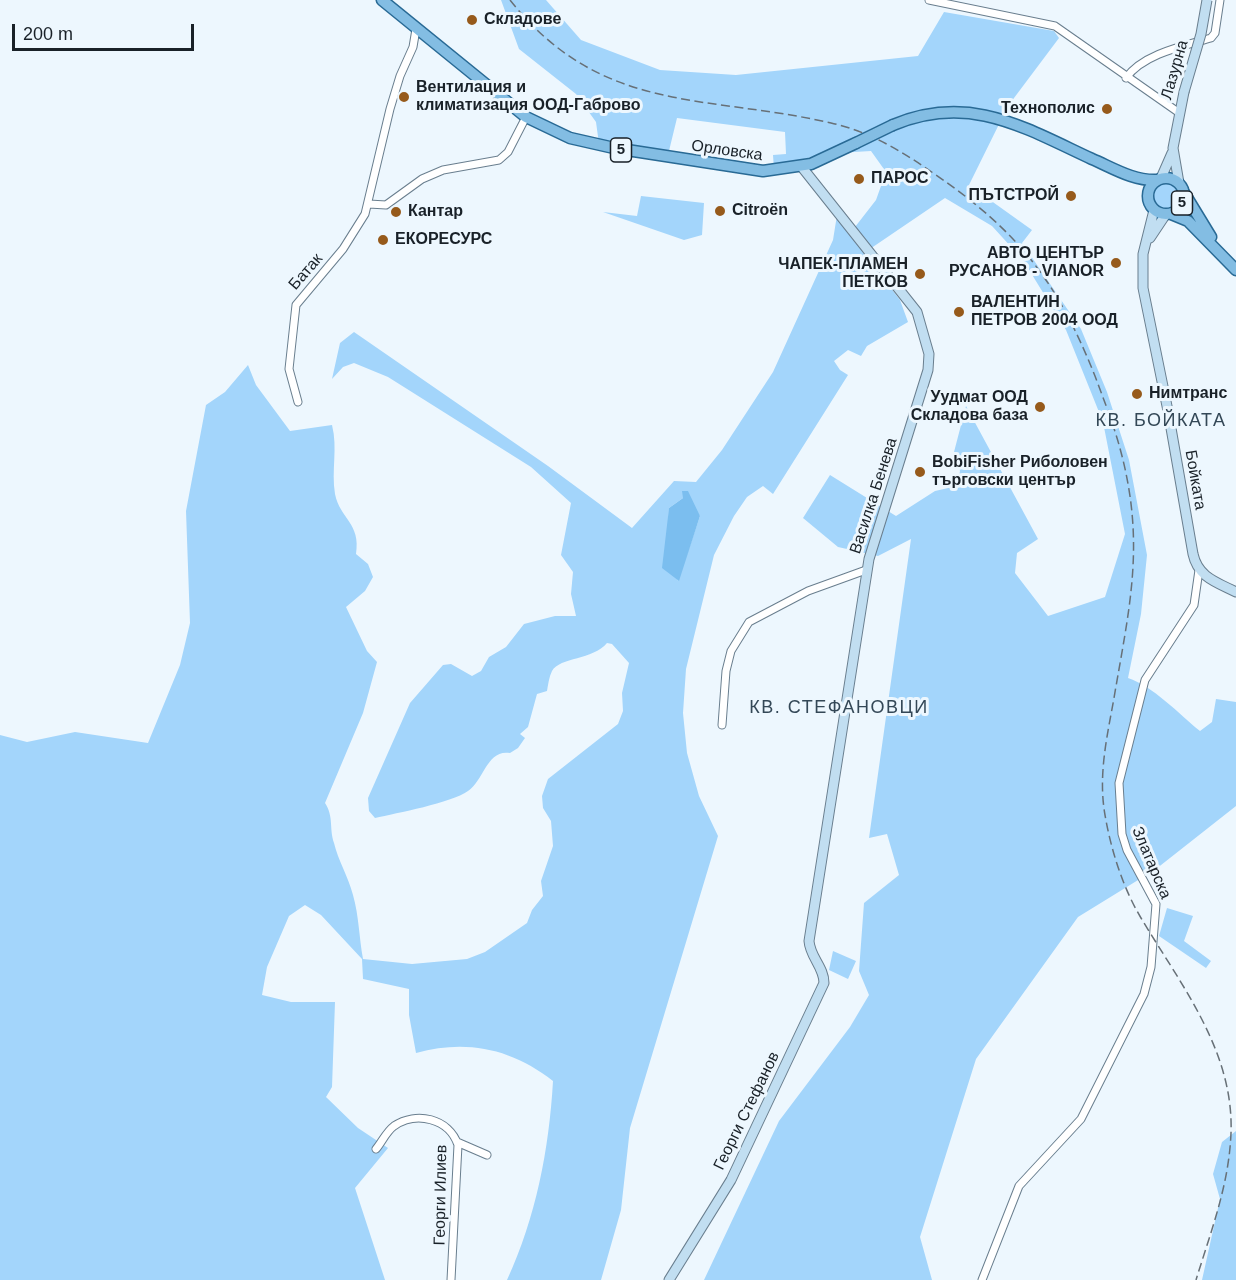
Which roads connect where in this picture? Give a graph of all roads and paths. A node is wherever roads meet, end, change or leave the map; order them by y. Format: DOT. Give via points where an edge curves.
graph roads {
  1 [pos="382,0"];
  2 [pos="929,0"];
  3 [pos="1207,0"];
  4 [pos="1220,0"];
  5 [pos="416,29"];
  6 [pos="1126,78"];
  7 [pos="1178,112"];
  8 [pos="526,117"];
  9 [pos="1173,148"];
  10 [pos="801,166"];
  11 [pos="1129,176"];
  12 [pos="1159,179"];
  13 [pos="1181,187"];
  14 [pos="369,204"];
  15 [pos="1152,207"];
  16 [pos="1168,214"];
  17 [pos="1145,245"];
  18 [pos="1222,255"];
  19 [pos="1236,270"];
  20 [pos="298,402"];
  21 [pos="866,570"];
  22 [pos="1199,570"];
  23 [pos="1236,592"];
  24 [pos="722,725"];
  25 [pos="810,948"];
  26 [pos="457,1142"];
  27 [pos="376,1149"];
  28 [pos="487,1155"];
  29 [pos="451,1280"];
  30 [pos="669,1280"];
  31 [pos="982,1280"];
  1 -- 5 [label="main road, Орловска / 5"];
  2 -- 6 [label="street" via="1055,26"];
  3 -- 7 [label="street, Лазурна, bridge"];
  4 -- 6 [label="street" via="1215,33 1210,38 1172,49 1132,69"];
  5 -- 8 [label="main road, Орловска / 5"];
  5 -- 14 [label="street, Батак" via="390,109"];
  6 -- 7 [label="street"];
  7 -- 9 [label="street, Лазурна"];
  8 -- 10 [label="main road, Орловска / 5" via="570,138 614,148 746,170"];
  8 -- 14 [label="street" via="508,152 499,160 443,170 422,179 386,205"];
  9 -- 12 [label="street, Лазурна"];
  9 -- 13 [label="street, Лазурна"];
  10 -- 11 [label="main road, Орловска / 5, bridge" via="893,126 935,112 958,111 985,115"];
  10 -- 21 [label="street, Василка Бенева" via="917,312 929,354 926,381"];
  11 -- 12 [label="main road, Орловска / 5"];
  11 -- 15 [label="main road, Орловска / 5"];
  12 -- 13 [label="main road, 5" via="1170,178"];
  12 -- 15 [label="main road, 5" via="1149,189"];
  13 -- 16 [label="main road, 5" via="1183,202"];
  13 -- 18 [label="main road, 5"];
  14 -- 20 [label="street, Батак" via="358,229 296,305 289,369"];
  15 -- 16 [label="main road, 5"];
  15 -- 17 [label="street, Бойката"];
  16 -- 17 [label="street, Бойката"];
  16 -- 18 [label="main road, 5" via="1188,221"];
  17 -- 22 [label="street, Бойката" via="1145,304 1192,554"];
  18 -- 19 [label="main road, 5"];
  21 -- 24 [label="street" via="759,615 745,627 731,651 726,671"];
  21 -- 25 [label="street, Василка Бенева"];
  22 -- 23 [label="street"];
  22 -- 31 [label="street, Златарска" via="1194,605 1145,680 1119,783 1122,834 1156,904 1151,967 1144,994 1081,1119 1019,1186"];
  25 -- 30 [label="street, Георги Стефанов" via="824,975 821,994 727,1187"];
  26 -- 27 [label="street, Георги Илиев" via="442,1125 417,1118 393,1127"];
  26 -- 28 [label="street"];
  26 -- 29 [label="street, Георги Илиев"];
}
